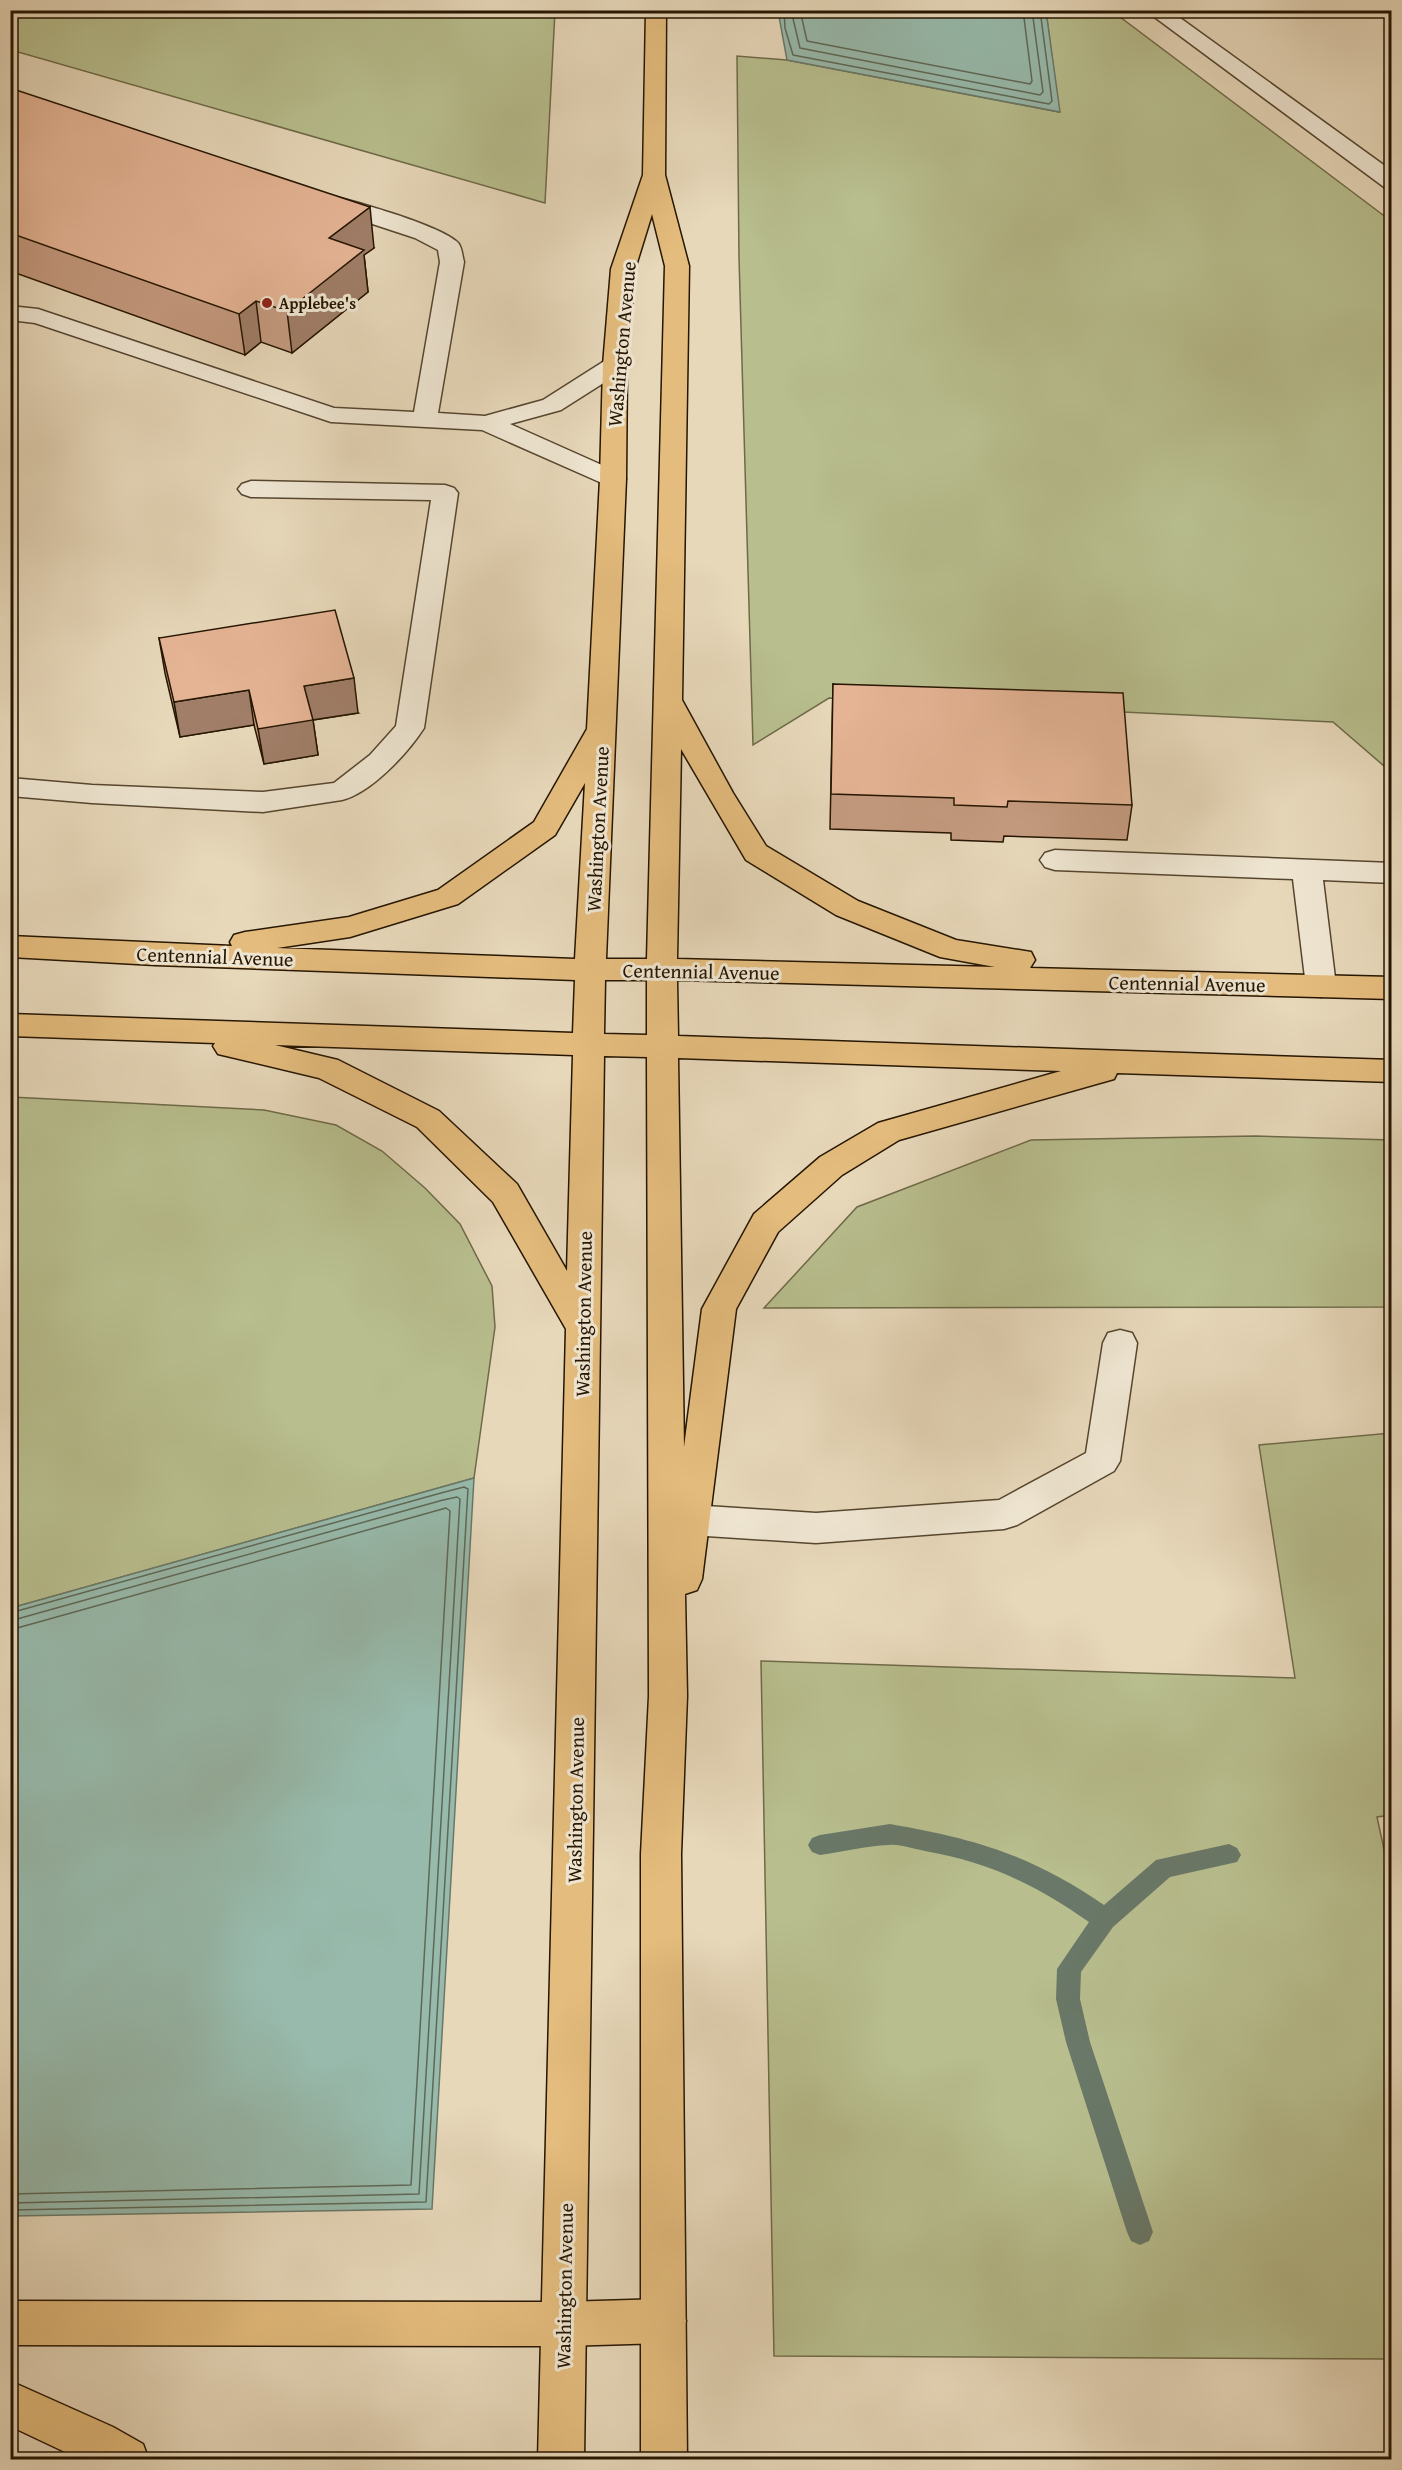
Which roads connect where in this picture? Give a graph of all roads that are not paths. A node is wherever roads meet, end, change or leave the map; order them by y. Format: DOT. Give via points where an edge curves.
graph roads {
  1 [pos="656,10"];
  2 [pos="1155,10"];
  3 [pos="654,175"];
  4 [pos="1392,182"];
  5 [pos="311,196"];
  6 [pos="10,313"];
  7 [pos="615,365"];
  8 [pos="425,419"];
  9 [pos="486,423"];
  10 [pos="613,479"];
  11 [pos="251,489"];
  12 [pos="668,700"];
  13 [pos="601,728"];
  14 [pos="10,787"];
  15 [pos="1055,860"];
  16 [pos="1307,870"];
  17 [pos="1392,873"];
  18 [pos="10,946"];
  19 [pos="155,954"];
  20 [pos="662,969"];
  21 [pos="590,970"];
  22 [pos="1200,983"];
  23 [pos="1321,986"];
  24 [pos="1392,988"];
  25 [pos="10,1024"];
  26 [pos="151,1029"];
  27 [pos="587,1044"];
  28 [pos="662,1046"];
  29 [pos="1134,1062"];
  30 [pos="1392,1071"];
  31 [pos="583,1329"];
  32 [pos="1120,1342"];
  33 [pos="691,1520"];
  34 [pos="668,1696"];
  35 [pos="664,2321"];
  36 [pos="10,2324"];
  37 [pos="563,2324"];
  38 [pos="10,2403"];
  39 [pos="126,2460"];
  40 [pos="561,2460"];
  41 [pos="664,2460"];
  1 -- 3 [label="main road, Washington Avenue"];
  2 -- 4 [label="lane"];
  3 -- 7 [label="main road, Washington Avenue" via="623,269"];
  3 -- 12 [label="main road, Washington Avenue" via="677,266"];
  5 -- 8 [label="lane" via="423,233 449,246 452,262"];
  6 -- 8 [label="lane" via="38,316 331,415"];
  7 -- 9 [label="lane" via="552,405"];
  7 -- 10 [label="main road, Washington Avenue"];
  8 -- 9 [label="lane"];
  9 -- 10 [label="lane"];
  10 -- 13 [label="main road, Washington Avenue"];
  11 -- 14 [label="lane" via="445,493 410,728 380,762 342,791 263,802"];
  12 -- 20 [label="main road, Washington Avenue"];
  12 -- 22 [label="main road" via="756,853 847,908 951,950"];
  13 -- 19 [label="main road" via="545,828 448,897 350,927"];
  13 -- 21 [label="main road, Washington Avenue"];
  15 -- 16 [label="lane"];
  16 -- 17 [label="lane"];
  16 -- 23 [label="lane"];
  18 -- 19 [label="main road, Centennial Avenue"];
  19 -- 21 [label="main road, Centennial Avenue"];
  20 -- 21 [label="main road, Centennial Avenue"];
  20 -- 22 [label="main road, Centennial Avenue"];
  20 -- 28 [label="main road, Washington Avenue"];
  21 -- 27 [label="main road, Washington Avenue"];
  22 -- 23 [label="main road, Centennial Avenue"];
  23 -- 24 [label="main road, Centennial Avenue"];
  25 -- 26 [label="main road"];
  26 -- 27 [label="main road"];
  26 -- 31 [label="main road" via="327,1068 428,1119 505,1192"];
  27 -- 28 [label="main road"];
  27 -- 31 [label="main road, Washington Avenue"];
  28 -- 29 [label="main road"];
  28 -- 34 [label="main road, Washington Avenue"];
  29 -- 30 [label="main road"];
  29 -- 33 [label="main road" via="889,1131 831,1166 766,1223 719,1309"];
  31 -- 37 [label="main road, Washington Avenue"];
  32 -- 33 [label="lane" via="1102,1461 1004,1515 816,1528"];
  33 -- 34 [label="main road"];
  34 -- 35 [label="main road, Washington Avenue" via="661,1854"];
  35 -- 37 [label="main road"];
  35 -- 41 [label="main road, Washington Avenue"];
  36 -- 37 [label="main road"];
  37 -- 40 [label="main road, Washington Avenue"];
  38 -- 39 [label="main road"];
}
